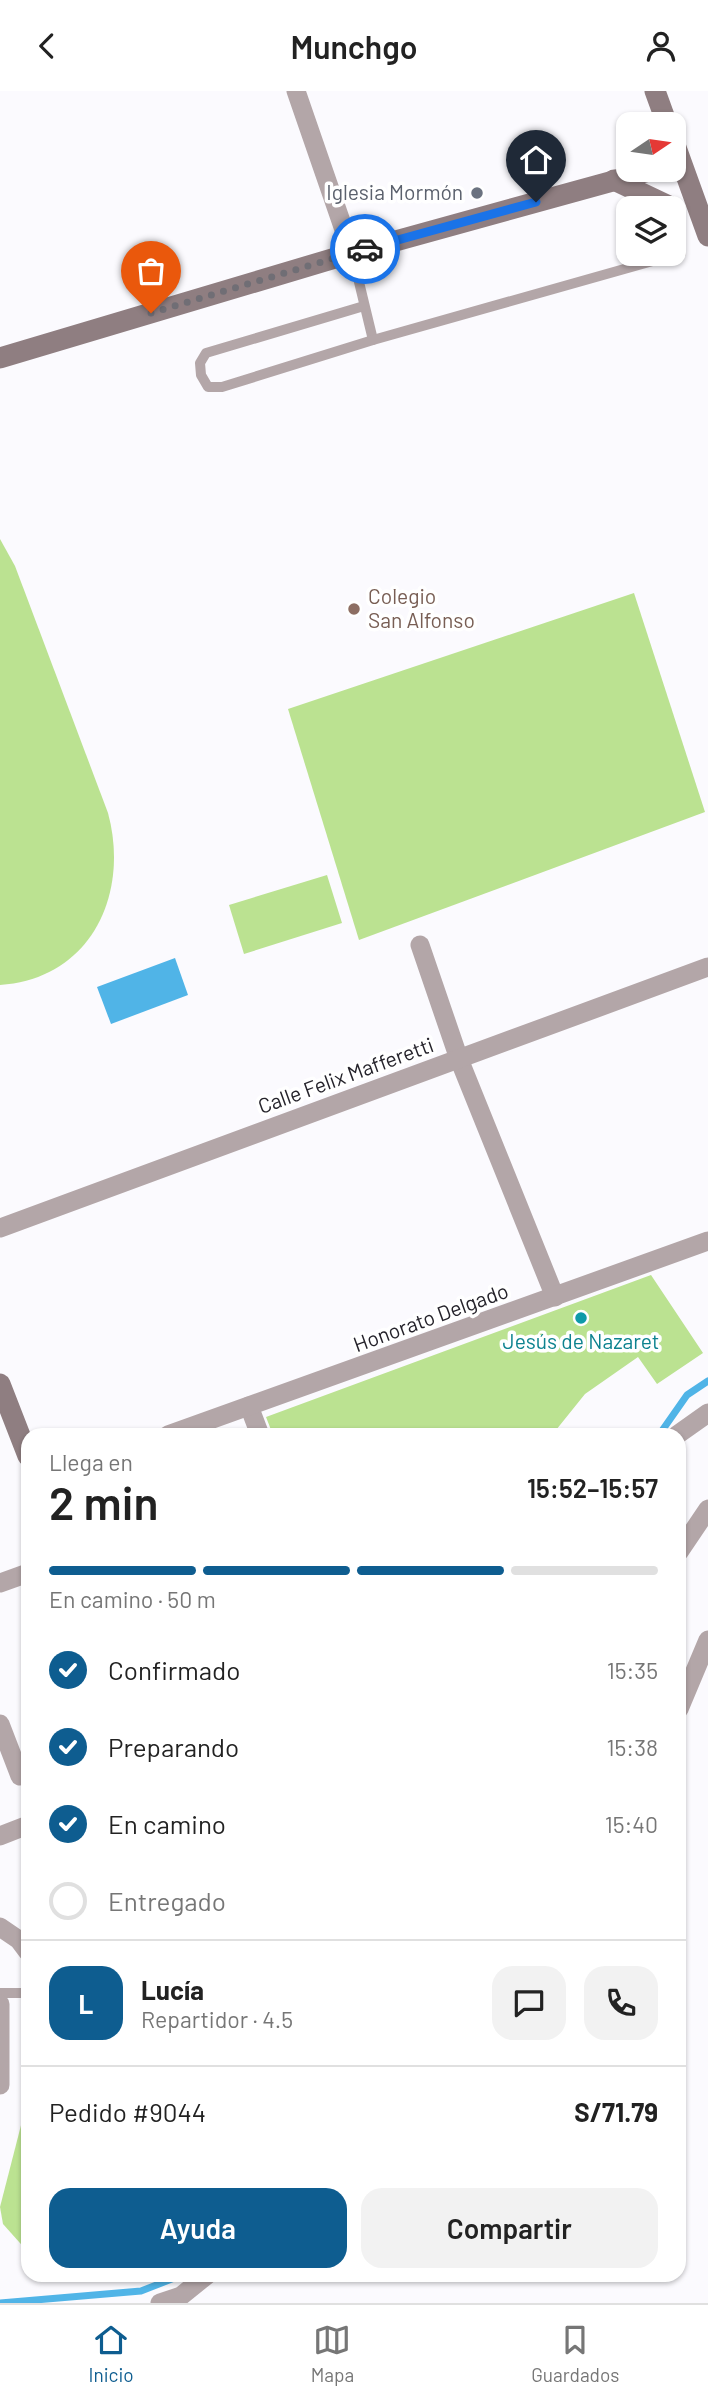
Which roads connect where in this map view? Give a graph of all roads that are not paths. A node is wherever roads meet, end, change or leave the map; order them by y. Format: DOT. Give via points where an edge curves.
graph roads {
  1 [pos="296,91"];
  2 [pos="655,91"];
  3 [pos="663,112"];
  4 [pos="614,180"];
  5 [pos="685,182"];
  6 [pos="648,196"];
  7 [pos="686,216"];
  8 [pos="707,229"];
  9 [pos="352,253"];
  10 [pos="634,266"];
  11 [pos="364,306"];
  12 [pos="373,339"];
  13 [pos="0,358"];
  14 [pos="420,945"];
  15 [pos="708,967"];
  16 [pos="459,1059"];
  17 [pos="0,1228"];
  18 [pos="708,1241"];
  19 [pos="555,1297"];
  20 [pos="0,1384"];
  21 [pos="249,1406"];
  22 [pos="708,1413"];
  23 [pos="188,1428"];
  24 [pos="257,1428"];
  25 [pos="686,1429"];
  26 [pos="21,1438"];
  27 [pos="708,1509"];
  28 [pos="686,1542"];
  29 [pos="21,1576"];
  30 [pos="0,1583"];
  31 [pos="708,1640"];
  32 [pos="686,1692"];
  33 [pos="0,1724"];
  34 [pos="20,1776"];
  35 [pos="21,1828"];
  36 [pos="0,1836"];
  37 [pos="0,1927"];
  38 [pos="21,1943"];
  39 [pos="0,1993"];
  40 [pos="21,1993"];
  41 [pos="0,2004"];
  42 [pos="0,2085"];
  43 [pos="198,2282"];
  44 [pos="160,2303"];
  1 -- 9 [label="street"];
  2 -- 3 [label="street"];
  4 -- 6 [label="street"];
  4 -- 9 [label="street"];
  5 -- 8 [label="street"];
  7 -- 8 [label="street"];
  9 -- 11 [label="lane"];
  9 -- 13 [label="street"];
  10 -- 12 [label="lane"];
  11 -- 12 [label="lane"];
  11 -- 12 [label="lane" via="218,348 202,358 201,375 208,387 222,387"];
  14 -- 16 [label="street"];
  15 -- 16 [label="street, Calle Felix Mafferetti"];
  16 -- 17 [label="street, Calle Felix Mafferetti"];
  16 -- 19 [label="street"];
  18 -- 19 [label="street, Honorato Delgado"];
  19 -- 21 [label="street, Honorato Delgado"];
  20 -- 26 [label="street"];
  21 -- 23 [label="street, Honorato Delgado"];
  21 -- 24 [label="street"];
  22 -- 25 [label="street"];
  27 -- 28 [label="street"];
  29 -- 30 [label="street"];
  31 -- 32 [label="street"];
  33 -- 34 [label="street"];
  35 -- 36 [label="street"];
  37 -- 38 [label="street"];
  39 -- 40 [label="lane"];
  41 -- 42 [label="street"];
  43 -- 44 [label="street" via="181,2296"];
}
